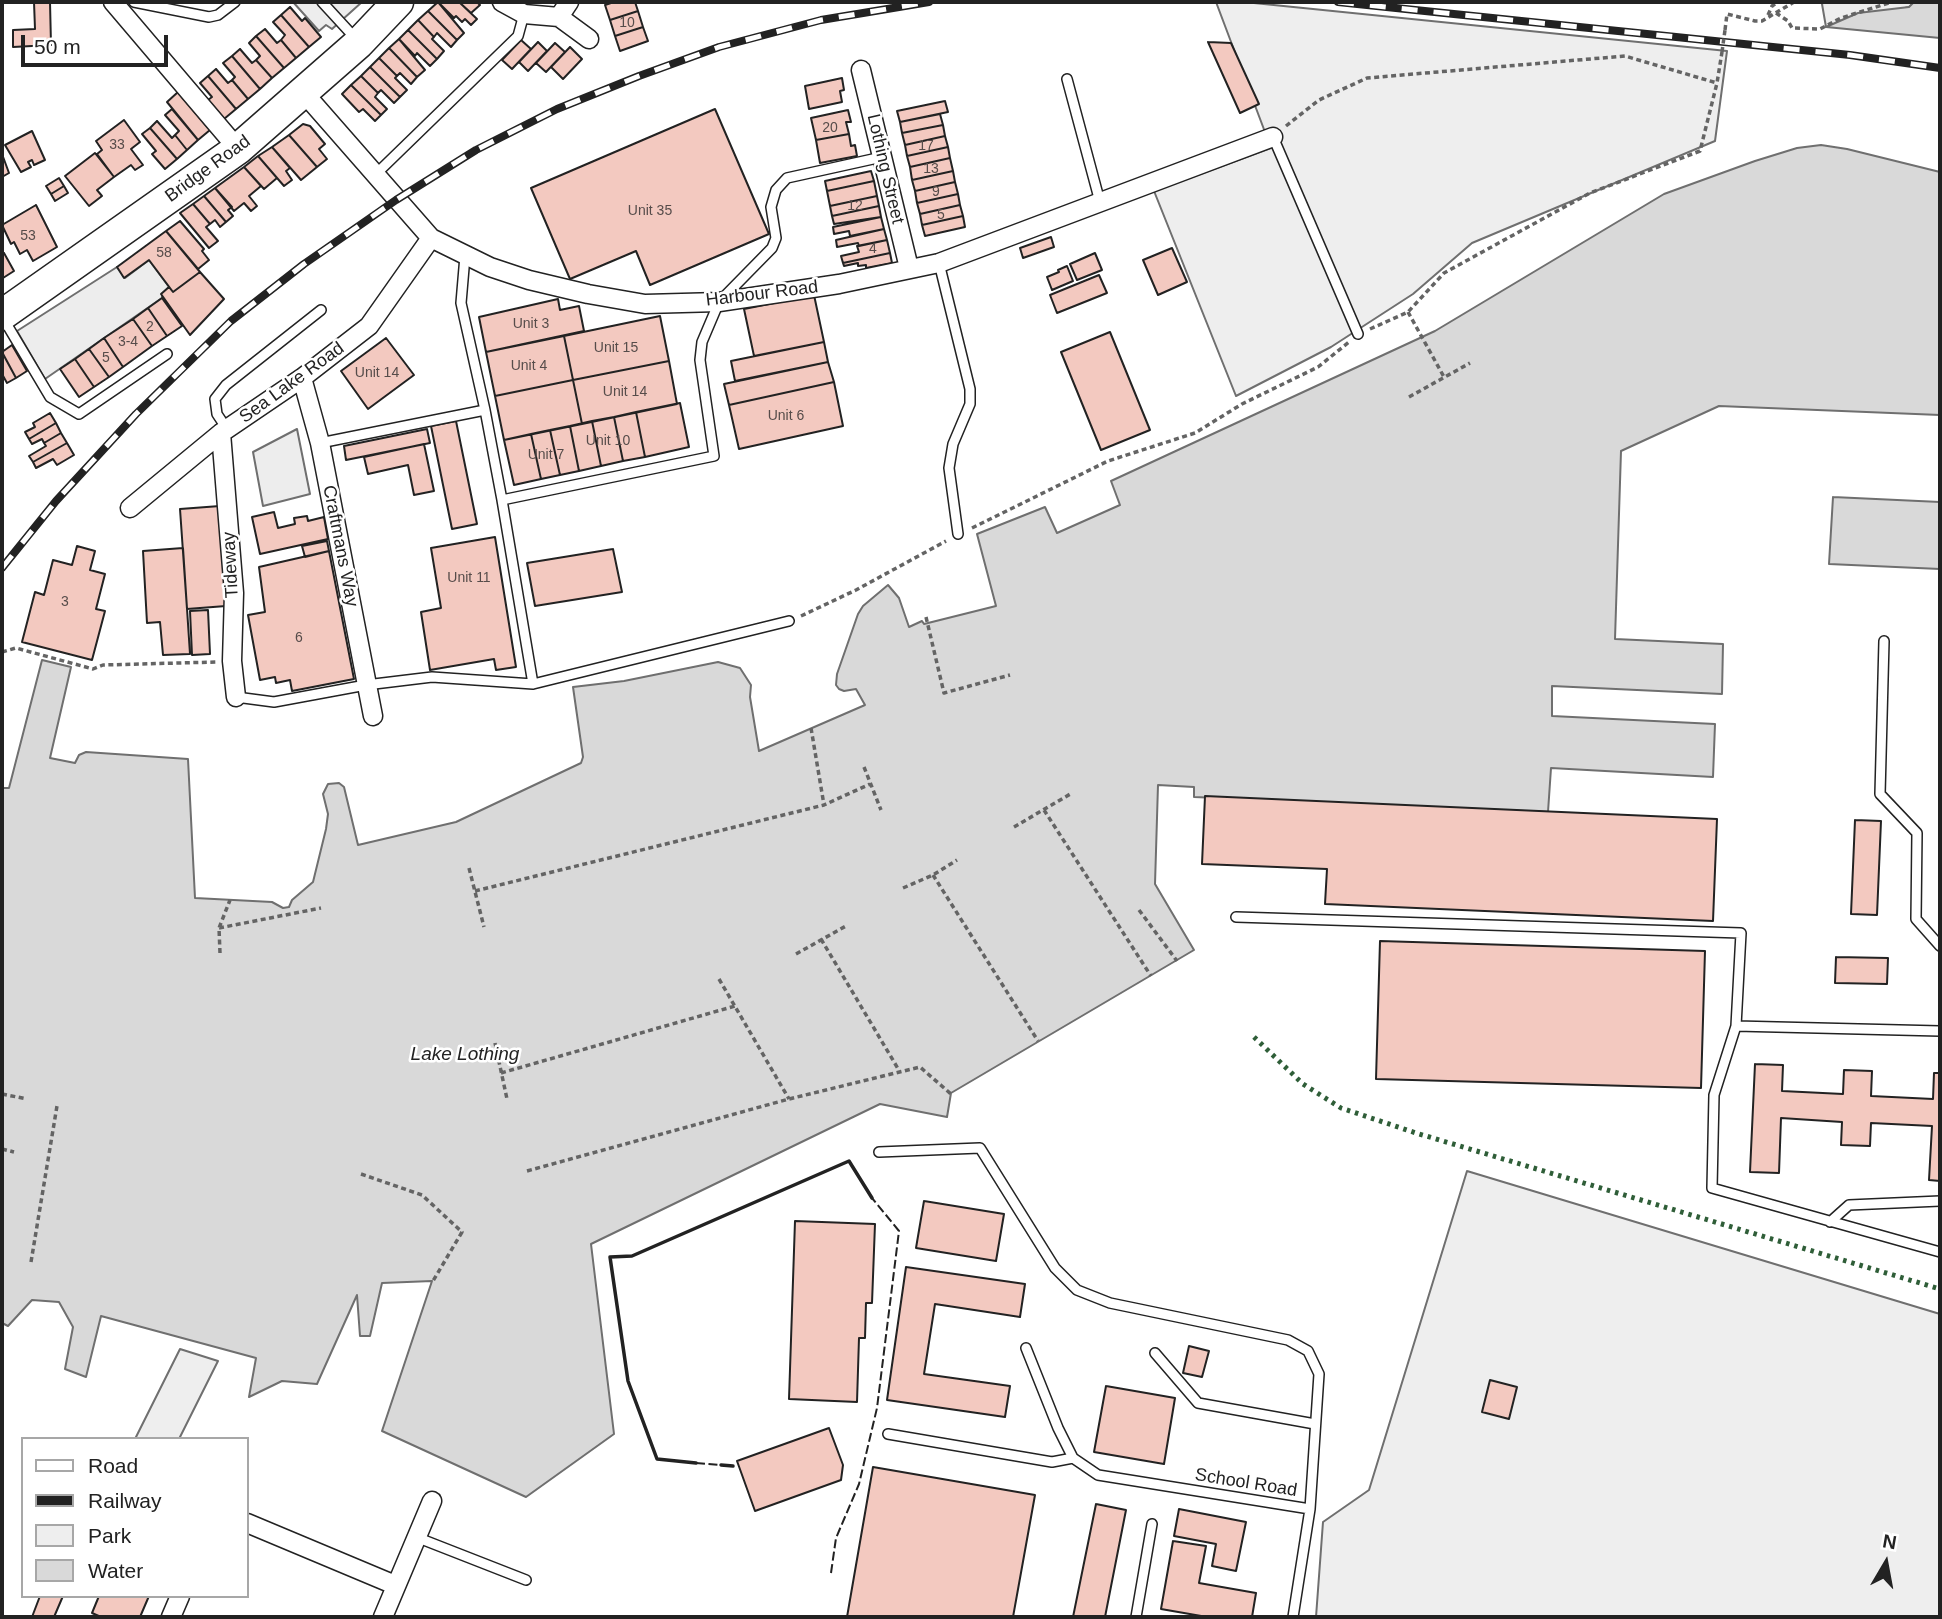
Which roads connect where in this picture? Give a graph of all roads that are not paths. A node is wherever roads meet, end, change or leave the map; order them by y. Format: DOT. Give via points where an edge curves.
graph roads {
  1 [pos="113,2"];
  2 [pos="134,2"];
  3 [pos="234,2"];
  4 [pos="321,2"];
  5 [pos="398,2"];
  6 [pos="502,2"];
  7 [pos="569,2"];
  8 [pos="524,15"];
  9 [pos="559,17"];
  10 [pos="589,39"];
  11 [pos="359,43"];
  12 [pos="861,70"];
  13 [pos="1067,79"];
  14 [pos="304,93"];
  15 [pos="1273,136"];
  16 [pos="238,149"];
  17 [pos="882,157"];
  18 [pos="375,175"];
  19 [pos="1100,202"];
  20 [pos="431,238"];
  21 [pos="465,257"];
  22 [pos="939,263"];
  23 [pos="909,268"];
  24 [pos="719,302"];
  25 [pos="321,310"];
  26 [pos="2,316"];
  27 [pos="1358,334"];
  28 [pos="167,354"];
  29 [pos="302,378"];
  30 [pos="485,410"];
  31 [pos="224,431"];
  32 [pos="320,443"];
  33 [pos="502,500"];
  34 [pos="131,508"];
  35 [pos="958,534"];
  36 [pos="789,621"];
  37 [pos="1884,641"];
  38 [pos="533,684"];
  39 [pos="366,685"];
  40 [pos="236,697"];
  41 [pos="373,716"];
  42 [pos="1236,917"];
  43 [pos="1940,946"];
  44 [pos="1736,1026"];
  45 [pos="1940,1031"];
  46 [pos="879,1152"];
  47 [pos="1940,1201"];
  48 [pos="1830,1222"];
  49 [pos="1940,1252"];
  50 [pos="1026,1348"];
  51 [pos="1155,1353"];
  52 [pos="1315,1424"];
  53 [pos="888,1434"];
  54 [pos="1073,1458"];
  55 [pos="432,1501"];
  56 [pos="1310,1509"];
  57 [pos="248,1523"];
  58 [pos="1152,1524"];
  59 [pos="416,1537"];
  60 [pos="526,1580"];
  61 [pos="395,1585"];
  62 [pos="179,1598"];
  63 [pos="171,1617"];
  64 [pos="383,1617"];
  65 [pos="1136,1617"];
  66 [pos="1293,1617"];
  1 -- 16 [label="street"];
  2 -- 3 [label="lane" via="209,17"];
  4 -- 11 [label="lane"];
  5 -- 11 [label="highway, Bridge Road"];
  6 -- 8 [label="street"];
  7 -- 9 [label="street"];
  8 -- 9 [label="street"];
  8 -- 18 [label="lane" via="518,36"];
  9 -- 10 [label="street"];
  11 -- 14 [label="highway, Bridge Road"];
  12 -- 17 [label="street, Lothing Street"];
  13 -- 19 [label="lane"];
  14 -- 16 [label="highway, Bridge Road"];
  14 -- 18 [label="street, Harbour Road"];
  15 -- 19 [label="street, Harbour Road"];
  15 -- 27 [label="lane"];
  16 -- 26 [label="highway, Bridge Road"];
  17 -- 23 [label="street, Lothing Street"];
  17 -- 24 [label="lane" via="787,177 780,183 772,197 776,238 772,248"];
  18 -- 20 [label="street, Harbour Road"];
  19 -- 22 [label="street, Harbour Road"];
  20 -- 21 [label="street, Harbour Road"];
  20 -- 29 [label="street, Sea Lake Road" via="369,326"];
  21 -- 24 [label="street, Harbour Road" via="528,280 588,294 645,304"];
  21 -- 30 [label="lane" via="461,303"];
  22 -- 23 [label="street, Harbour Road"];
  22 -- 35 [label="lane" via="970,388 970,404 953,444 949,468"];
  23 -- 24 [label="street, Harbour Road"];
  24 -- 33 [label="lane" via="702,342 700,360 715,456"];
  25 -- 31 [label="lane" via="226,385 215,399"];
  26 -- 28 [label="lane" via="50,397 79,414"];
  29 -- 31 [label="street, Sea Lake Road"];
  29 -- 32 [label="street, Craftmans Way"];
  30 -- 32 [label="lane"];
  30 -- 33 [label="lane"];
  31 -- 34 [label="street, Sea Lake Road"];
  31 -- 40 [label="street, Tideway"];
  32 -- 39 [label="street, Craftmans Way"];
  33 -- 38 [label="lane"];
  36 -- 38 [label="lane"];
  37 -- 43 [label="lane" via="1880,794 1917,833 1916,919"];
  38 -- 39 [label="lane" via="432,677"];
  39 -- 40 [label="lane" via="274,702"];
  39 -- 41 [label="street, Craftmans Way"];
  42 -- 44 [label="lane" via="1741,933"];
  44 -- 45 [label="lane"];
  44 -- 48 [label="lane" via="1714,1095 1712,1188"];
  46 -- 52 [label="lane" via="980,1148 1055,1268 1077,1290 1110,1303 1287,1340 1308,1351 1319,1374"];
  47 -- 48 [label="lane" via="1849,1205"];
  48 -- 49 [label="lane"];
  50 -- 54 [label="lane"];
  51 -- 52 [label="lane" via="1198,1403"];
  52 -- 56 [label="lane"];
  53 -- 54 [label="lane" via="1052,1462"];
  54 -- 56 [label="lane, School Road" via="1098,1475"];
  55 -- 59 [label="street"];
  56 -- 66 [label="lane, School Road"];
  57 -- 61 [label="street"];
  58 -- 65 [label="lane"];
  59 -- 60 [label="lane"];
  59 -- 61 [label="street"];
  61 -- 64 [label="street"];
  62 -- 63 [label="street"];
}
